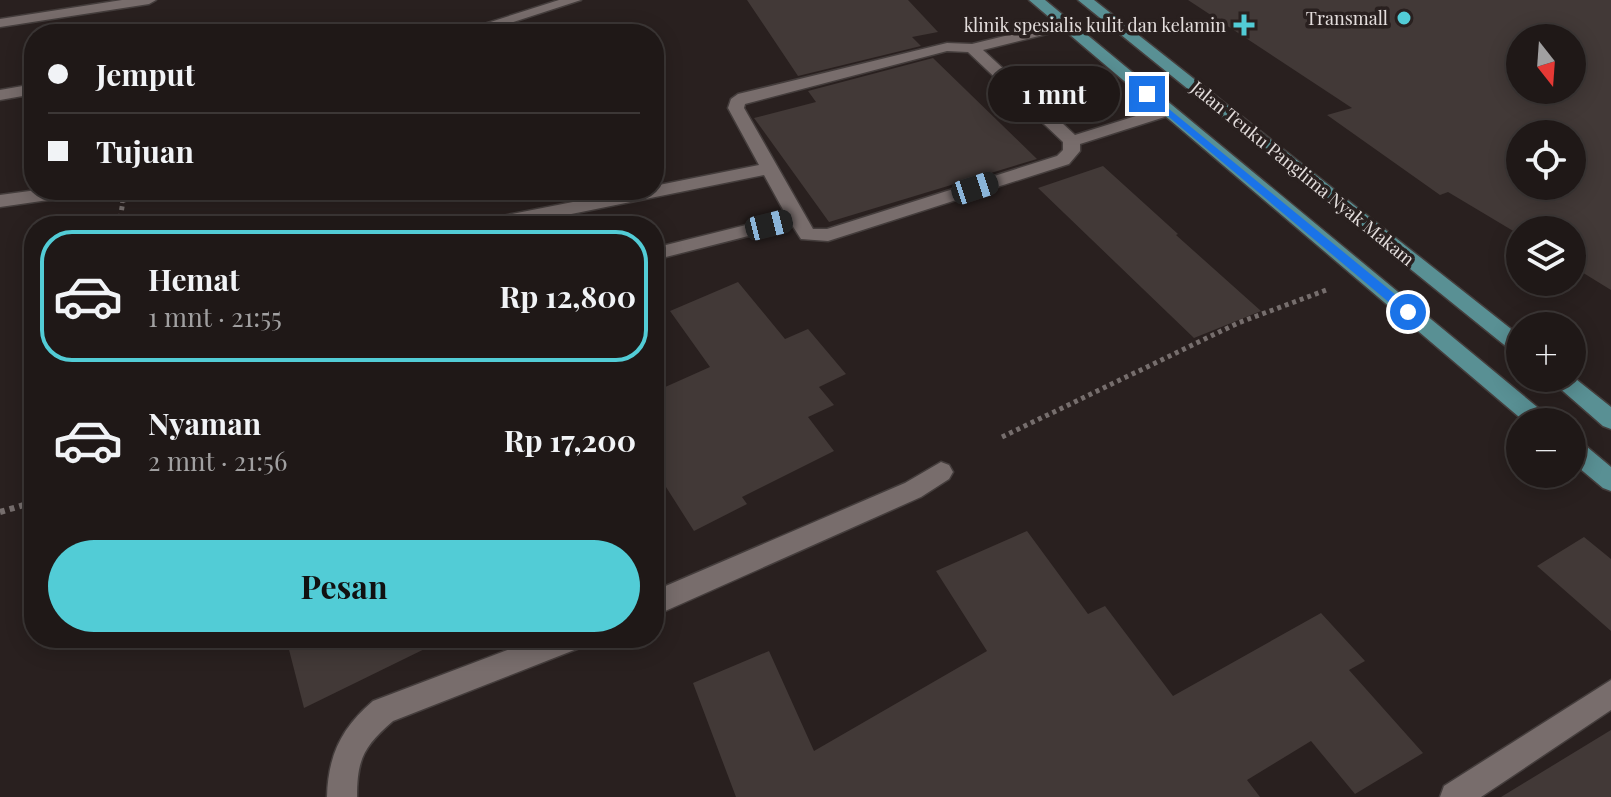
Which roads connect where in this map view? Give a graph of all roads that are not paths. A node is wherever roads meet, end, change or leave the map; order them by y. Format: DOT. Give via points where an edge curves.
graph roads {
  1 [pos="516,0"];
  2 [pos="574,0"];
  3 [pos="1036,0"];
  4 [pos="1085,0"];
  5 [pos="140,1"];
  6 [pos="515,19"];
  7 [pos="0,23"];
  8 [pos="497,24"];
  9 [pos="1066,25"];
  10 [pos="972,48"];
  11 [pos="24,91"];
  12 [pos="0,95"];
  13 [pos="1168,111"];
  14 [pos="1072,141"];
  15 [pos="768,169"];
  16 [pos="664,190"];
  17 [pos="24,198"];
  18 [pos="612,200"];
  19 [pos="0,201"];
  20 [pos="532,216"];
  21 [pos="797,218"];
  22 [pos="664,251"];
  23 [pos="1506,336"];
  24 [pos="1576,392"];
  25 [pos="1523,408"];
  26 [pos="1611,420"];
  27 [pos="1586,460"];
  28 [pos="941,472"];
  29 [pos="1611,481"];
  30 [pos="664,600"];
  31 [pos="546,648"];
  32 [pos="1611,694"];
  33 [pos="342,797"];
  34 [pos="1455,797"];
  1 -- 6 [label="street"];
  2 -- 6 [label="street"];
  3 -- 9 [label="main road, Jalan Teuku Panglima Nyak Makam"];
  4 -- 23 [label="main road, Jalan Teuku Panglima Nyak Makam"];
  5 -- 7 [label="street"];
  6 -- 8 [label="street"];
  9 -- 10 [label="street"];
  9 -- 13 [label="main road, Jalan Teuku Panglima Nyak Makam"];
  10 -- 14 [label="street"];
  10 -- 15 [label="street" via="947,47 744,97 736,108"];
  11 -- 12 [label="street"];
  13 -- 14 [label="street"];
  13 -- 25 [label="main road, Jalan Teuku Panglima Nyak Makam"];
  14 -- 21 [label="street" via="1063,160 828,235 808,235"];
  15 -- 16 [label="street"];
  15 -- 21 [label="street"];
  17 -- 19 [label="street"];
  18 -- 20 [label="street"];
  21 -- 22 [label="street"];
  24 -- 26 [label="main road"];
  27 -- 29 [label="main road"];
  28 -- 30 [label="street" via="913,490"];
  31 -- 33 [label="street" via="383,711 350,743 341,774"];
  32 -- 34 [label="street"];
}
